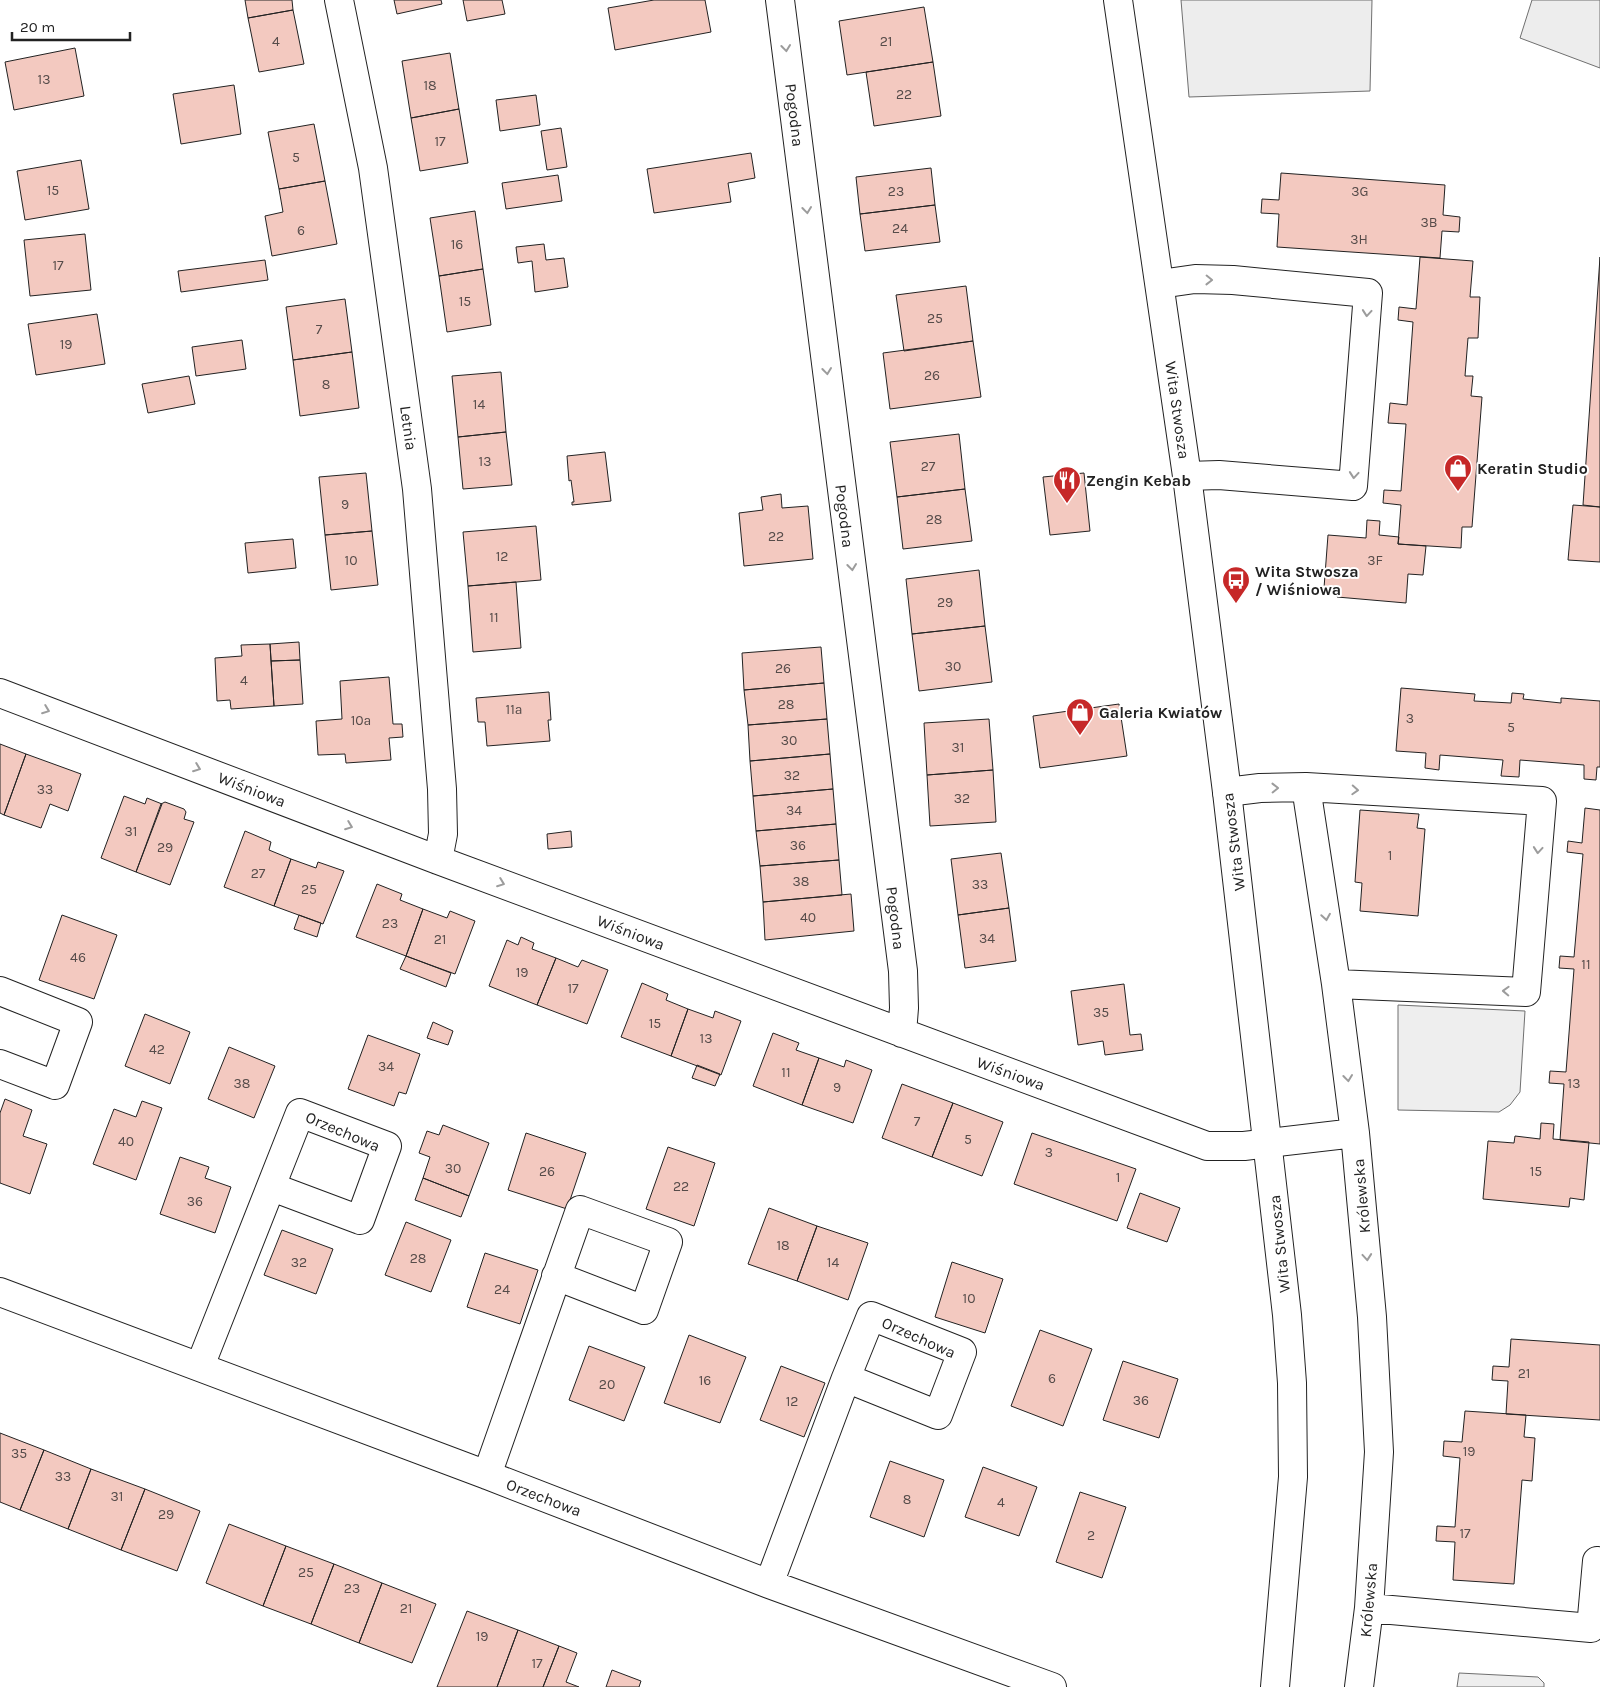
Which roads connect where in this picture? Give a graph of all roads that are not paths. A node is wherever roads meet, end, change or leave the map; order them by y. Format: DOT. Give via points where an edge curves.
graph roads {
  1 [pos="339,0"];
  2 [pos="780,0"];
  3 [pos="1118,0"];
  4 [pos="1160,284"];
  5 [pos="1187,476"];
  6 [pos="0,693"];
  7 [pos="1306,787"];
  8 [pos="1227,792"];
  9 [pos="438,860"];
  10 [pos="1336,984"];
  11 [pos="0,991"];
  12 [pos="902,1033"];
  13 [pos="0,1064"];
  14 [pos="1355,1133"];
  15 [pos="1268,1144"];
  16 [pos="272,1187"];
  17 [pos="556,1276"];
  18 [pos="0,1292"];
  19 [pos="200,1366"];
  20 [pos="846,1378"];
  21 [pos="488,1475"];
  22 [pos="1597,1561"];
  23 [pos="769,1584"];
  24 [pos="1368,1608"];
  25 [pos="1052,1687"];
  26 [pos="1275,1687"];
  27 [pos="1359,1687"];
  1 -- 9 [label="street, Letnia" via="374,168 417,488 443,805 443,834"];
  2 -- 12 [label="street, Pogodna, one-way" via="902,971"];
  3 -- 4 [label="street, Wita Stwosza"];
  4 -- 5 [label="street, Wita Stwosza"];
  4 -- 5 [label="street, one-way" via="1233,280 1368,293 1353,486 1219,475"];
  5 -- 8 [label="street, Wita Stwosza"];
  6 -- 9 [label="street, Wiśniowa, one-way"];
  8 -- 7 [label="street, one-way"];
  7 -- 10 [label="street, Królewska, one-way"];
  7 -- 10 [label="street, one-way" via="1542,801 1526,992"];
  8 -- 15 [label="street, Wita Stwosza"];
  9 -- 12 [label="street, Wiśniowa, one-way"];
  10 -- 14 [label="street, Królewska, one-way"];
  11 -- 13 [label="street" via="78,1022 55,1085"];
  12 -- 15 [label="street, Wiśniowa" via="1207,1146"];
  14 -- 15 [label="street, Wiśniowa"];
  14 -- 24 [label="street, Królewska, one-way" via="1372,1317 1379,1452"];
  15 -- 26 [label="street, Wita Stwosza" via="1287,1315 1294,1428 1293,1477"];
  16 -- 19 [label="street"];
  17 -- 21 [label="street, Orzechowa"];
  18 -- 19 [label="street, Orzechowa"];
  19 -- 21 [label="street, Orzechowa"];
  20 -- 23 [label="street"];
  21 -- 23 [label="street, Orzechowa"];
  22 -- 24 [label="street" via="1591,1628"];
  23 -- 25 [label="street, Orzechowa"];
  24 -- 27 [label="street, Królewska"];
}
